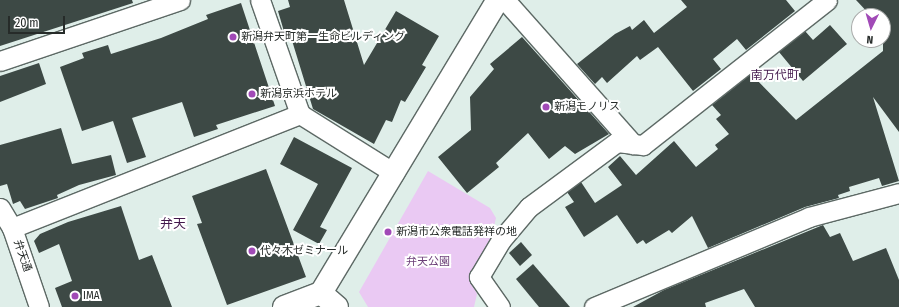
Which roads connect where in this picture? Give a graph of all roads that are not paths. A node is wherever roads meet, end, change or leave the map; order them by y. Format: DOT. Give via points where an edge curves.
graph roads {
  1 [pos="180,0"];
  2 [pos="260,0"];
  3 [pos="498,0"];
  4 [pos="505,0"];
  5 [pos="827,0"];
  6 [pos="0,61"];
  7 [pos="300,114"];
  8 [pos="633,144"];
  9 [pos="394,173"];
  10 [pos="899,193"];
  11 [pos="0,208"];
  12 [pos="12,228"];
  13 [pos="329,300"];
  14 [pos="39,307"];
  15 [pos="284,307"];
  16 [pos="500,307"];
  17 [pos="594,307"];
  1 -- 6 [label="street"];
  2 -- 7 [label="street"];
  3 -- 9 [label="street"];
  4 -- 8 [label="street"];
  5 -- 8 [label="street" via="643,145"];
  7 -- 9 [label="street"];
  7 -- 12 [label="street"];
  8 -- 16 [label="street" via="617,142 529,207 506,235 479,277"];
  9 -- 13 [label="street"];
  10 -- 17 [label="street" via="809,217"];
  11 -- 12 [label="street, 弁天通"];
  12 -- 14 [label="street, 弁天通"];
  13 -- 15 [label="street"];
}
